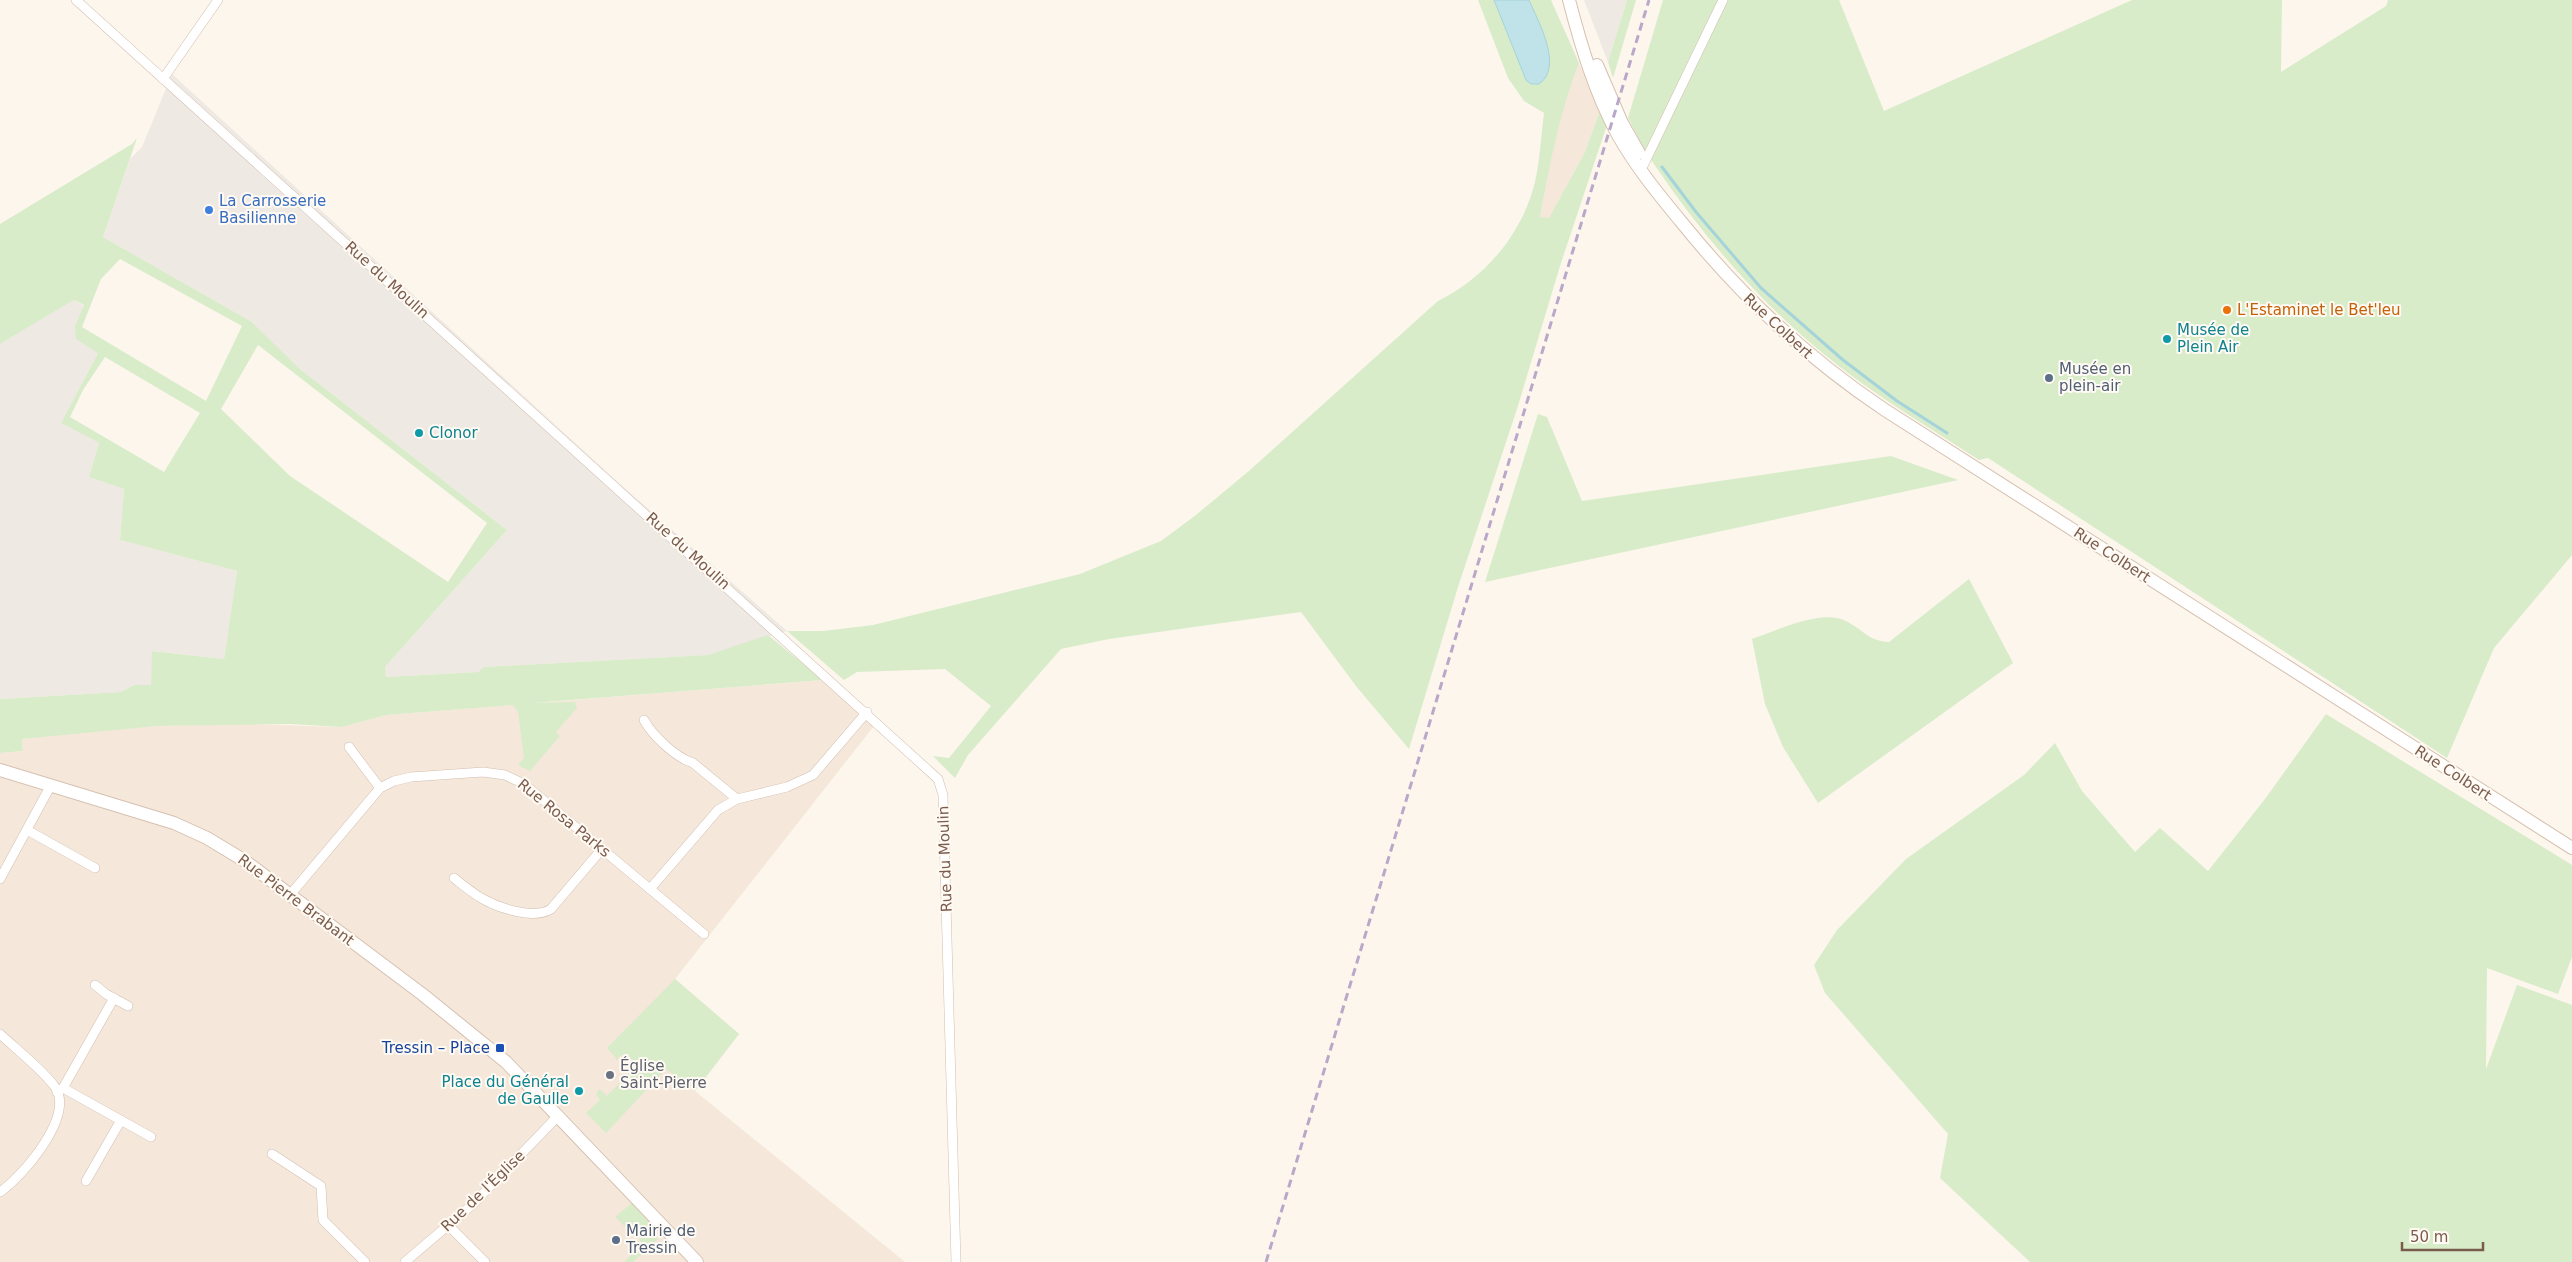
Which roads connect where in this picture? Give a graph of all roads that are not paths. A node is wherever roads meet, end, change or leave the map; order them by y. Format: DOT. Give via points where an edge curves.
graph roads {
  1 [pos="76,0"];
  2 [pos="218,0"];
  3 [pos="1569,0"];
  4 [pos="1723,0"];
  5 [pos="163,79"];
  6 [pos="1643,167"];
  7 [pos="867,712"];
  8 [pos="644,720"];
  9 [pos="349,747"];
  10 [pos="0,770"];
  11 [pos="51,785"];
  12 [pos="380,788"];
  13 [pos="737,799"];
  14 [pos="27,830"];
  15 [pos="2572,848"];
  16 [pos="602,849"];
  17 [pos="94,868"];
  18 [pos="454,878"];
  19 [pos="0,879"];
  20 [pos="650,889"];
  21 [pos="290,895"];
  22 [pos="704,934"];
  23 [pos="95,985"];
  24 [pos="114,998"];
  25 [pos="128,1006"];
  26 [pos="0,1034"];
  27 [pos="60,1090"];
  28 [pos="553,1112"];
  29 [pos="121,1120"];
  30 [pos="151,1137"];
  31 [pos="272,1154"];
  32 [pos="86,1181"];
  33 [pos="0,1192"];
  34 [pos="449,1226"];
  35 [pos="365,1262"];
  36 [pos="405,1262"];
  37 [pos="486,1262"];
  38 [pos="696,1262"];
  39 [pos="956,1262"];
  1 -- 5 [label="street, Rue du Moulin"];
  2 -- 5 [label="street"];
  3 -- 6 [label="main road, Rue Colbert"];
  4 -- 6 [label="street"];
  5 -- 7 [label="street, Rue du Moulin"];
  6 -- 15 [label="main road, Rue Colbert" via="1682,223 1766,317 1861,394"];
  7 -- 13 [label="street" via="813,774 787,787"];
  7 -- 39 [label="street, Rue du Moulin" via="930,770 942,789"];
  8 -- 13 [label="street" via="650,730 684,760 693,763"];
  9 -- 12 [label="street"];
  10 -- 11 [label="main road, Rue Pierre Brabant"];
  11 -- 14 [label="street"];
  11 -- 21 [label="main road, Rue Pierre Brabant" via="158,817 198,833 245,861"];
  12 -- 16 [label="street, Rue Rosa Parks" via="411,777 483,772 505,775 524,784"];
  12 -- 21 [label="street, Rue Rosa Parks"];
  13 -- 20 [label="street" via="714,814"];
  14 -- 17 [label="street"];
  14 -- 19 [label="street"];
  16 -- 18 [label="street" via="551,909 541,914 489,902"];
  16 -- 20 [label="street, Rue Rosa Parks"];
  20 -- 22 [label="street, Rue Rosa Parks"];
  21 -- 28 [label="main road, Rue Pierre Brabant" via="466,1028 506,1062"];
  23 -- 24 [label="street"];
  24 -- 25 [label="street"];
  24 -- 27 [label="street"];
  26 -- 27 [label="street"];
  27 -- 29 [label="street"];
  27 -- 33 [label="street" via="59,1109 53,1126 28,1166"];
  28 -- 34 [label="street, Rue de l'Église" via="524,1153"];
  28 -- 38 [label="main road"];
  29 -- 30 [label="street"];
  29 -- 32 [label="street"];
  31 -- 35 [label="street" via="321,1186 322,1220"];
  34 -- 36 [label="street, Rue de l'Église"];
  34 -- 37 [label="street"];
}
